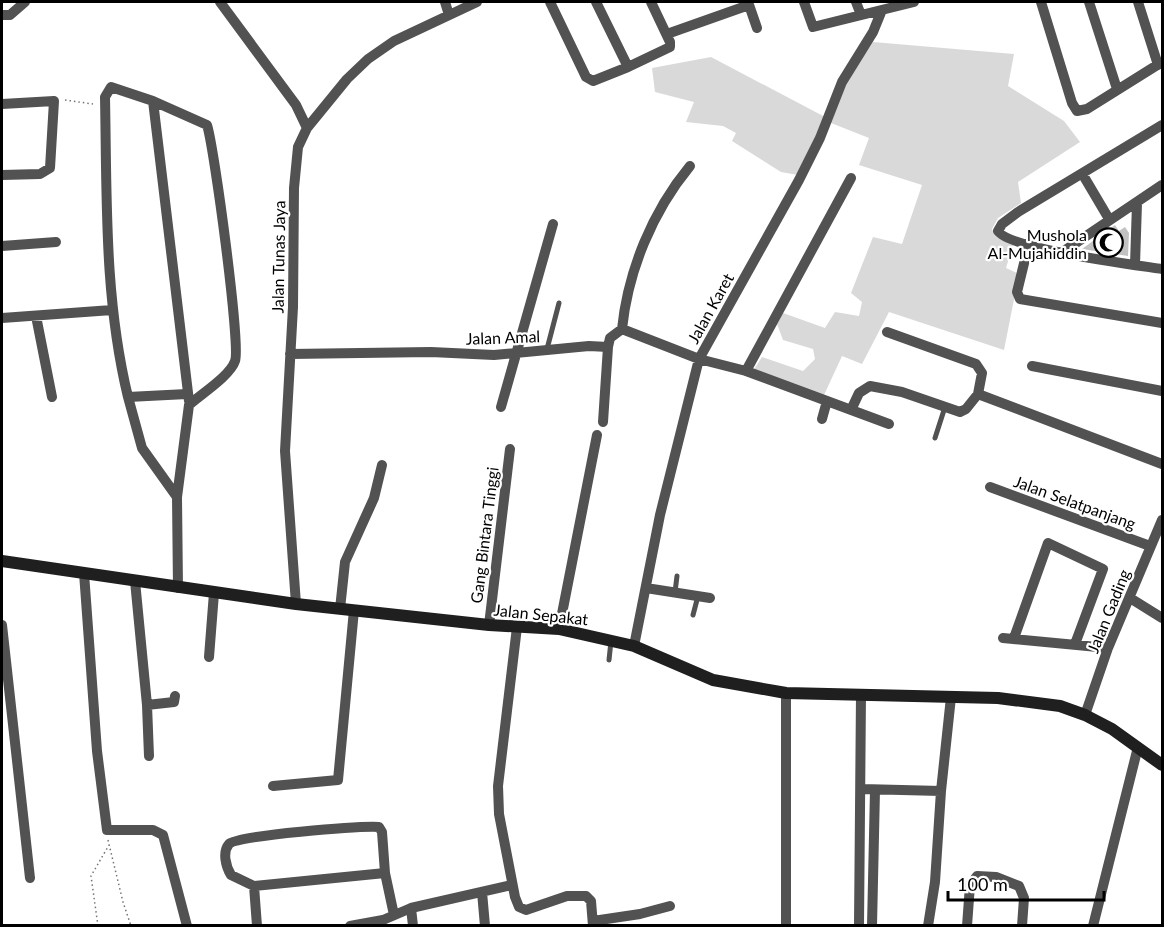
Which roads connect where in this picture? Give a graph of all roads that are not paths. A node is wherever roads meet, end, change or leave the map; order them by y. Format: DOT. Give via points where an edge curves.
graph roads {
  1 [pos="25,2"];
  2 [pos="220,2"];
  3 [pos="445,2"];
  4 [pos="477,2"];
  5 [pos="550,2"];
  6 [pos="596,2"];
  7 [pos="654,2"];
  8 [pos="804,2"];
  9 [pos="856,2"];
  10 [pos="910,2"];
  11 [pos="1041,2"];
  12 [pos="1089,2"];
  13 [pos="1137,2"];
  14 [pos="748,3"];
  15 [pos="882,10"];
  16 [pos="2,15"];
  17 [pos="449,15"];
  18 [pos="861,15"];
  19 [pos="757,28"];
  20 [pos="667,34"];
  21 [pos="1160,63"];
  22 [pos="628,67"];
  23 [pos="1117,89"];
  24 [pos="153,101"];
  25 [pos="2,104"];
  26 [pos="1162,125"];
  27 [pos="307,128"];
  28 [pos="690,166"];
  29 [pos="2,175"];
  30 [pos="1083,175"];
  31 [pos="851,178"];
  32 [pos="1162,185"];
  33 [pos="1137,203"];
  34 [pos="1109,219"];
  35 [pos="553,224"];
  36 [pos="56,242"];
  37 [pos="1029,243"];
  38 [pos="2,246"];
  39 [pos="1061,253"];
  40 [pos="1135,265"];
  41 [pos="1162,269"];
  42 [pos="559,303"];
  43 [pos="112,310"];
  44 [pos="36,316"];
  45 [pos="2,318"];
  46 [pos="1162,323"];
  47 [pos="622,329"];
  48 [pos="887,332"];
  49 [pos="608,347"];
  50 [pos="547,351"];
  51 [pos="290,354"];
  52 [pos="516,354"];
  53 [pos="699,358"];
  54 [pos="1032,366"];
  55 [pos="746,371"];
  56 [pos="1162,391"];
  57 [pos="978,394"];
  58 [pos="52,397"];
  59 [pos="128,397"];
  60 [pos="188,399"];
  61 [pos="827,401"];
  62 [pos="501,407"];
  63 [pos="945,407"];
  64 [pos="851,410"];
  65 [pos="822,419"];
  66 [pos="603,422"];
  67 [pos="889,424"];
  68 [pos="597,435"];
  69 [pos="935,438"];
  70 [pos="510,449"];
  71 [pos="1162,464"];
  72 [pos="382,465"];
  73 [pos="990,487"];
  74 [pos="177,496"];
  75 [pos="1162,520"];
  76 [pos="1150,546"];
  77 [pos="2,561"];
  78 [pos="84,573"];
  79 [pos="677,576"];
  80 [pos="135,581"];
  81 [pos="178,588"];
  82 [pos="645,588"];
  83 [pos="675,592"];
  84 [pos="214,593"];
  85 [pos="698,596"];
  86 [pos="710,598"];
  87 [pos="1130,598"];
  88 [pos="296,604"];
  89 [pos="340,609"];
  90 [pos="354,610"];
  91 [pos="693,615"];
  92 [pos="1162,618"];
  93 [pos="2,625"];
  94 [pos="489,625"];
  95 [pos="517,627"];
  96 [pos="559,628"];
  97 [pos="612,639"];
  98 [pos="1075,644"];
  99 [pos="634,646"];
  100 [pos="1108,648"];
  101 [pos="209,657"];
  102 [pos="609,660"];
  103 [pos="786,693"];
  104 [pos="861,694"];
  105 [pos="175,696"];
  106 [pos="951,697"];
  107 [pos="147,705"];
  108 [pos="1085,715"];
  109 [pos="1138,747"];
  110 [pos="149,756"];
  111 [pos="1162,765"];
  112 [pos="273,786"];
  113 [pos="862,789"];
  114 [pos="875,790"];
  115 [pos="941,791"];
  116 [pos="386,873"];
  117 [pos="30,878"];
  118 [pos="512,885"];
  119 [pos="254,886"];
  120 [pos="482,892"];
  121 [pos="670,906"];
  122 [pos="411,908"];
  123 [pos="394,915"];
  124 [pos="593,923"];
  125 [pos="187,926"];
  126 [pos="257,926"];
  127 [pos="350,926"];
  128 [pos="413,926"];
  129 [pos="485,926"];
  130 [pos="786,926"];
  131 [pos="859,926"];
  132 [pos="872,926"];
  133 [pos="928,926"];
  134 [pos="967,926"];
  135 [pos="1022,926"];
  136 [pos="1093,926"];
  1 -- 16 [label="street" via="10,15"];
  2 -- 27 [label="street" via="296,105"];
  3 -- 17 [label="street"];
  4 -- 17 [label="street, Jalan Tunas Jaya"];
  5 -- 22 [label="street" via="587,79 593,81"];
  6 -- 22 [label="street"];
  7 -- 20 [label="street"];
  8 -- 18 [label="street" via="813,27"];
  9 -- 18 [label="street"];
  10 -- 15 [label="street"];
  11 -- 23 [label="street" via="1076,111 1087,109"];
  12 -- 23 [label="street"];
  13 -- 21 [label="street"];
  14 -- 19 [label="street"];
  14 -- 20 [label="street"];
  15 -- 18 [label="street"];
  15 -- 53 [label="street, Jalan Karet" via="842,82 799,180"];
  17 -- 27 [label="street, Jalan Tunas Jaya" via="368,59"];
  20 -- 22 [label="street" via="668,49"];
  21 -- 23 [label="street"];
  24 -- 43 [label="street" via="111,87 107,91 106,213"];
  24 -- 60 [label="street"];
  24 -- 60 [label="street" via="208,127 225,243 236,360 229,370"];
  25 -- 29 [label="street" via="54,101 50,168 40,174"];
  26 -- 30 [label="street"];
  27 -- 51 [label="street, Jalan Tunas Jaya" via="298,147 295,176"];
  28 -- 47 [label="street" via="672,189 636,262 625,299"];
  30 -- 34 [label="street"];
  30 -- 37 [label="street" via="1018,212 998,231 1002,236"];
  31 -- 55 [label="street"];
  32 -- 33 [label="street"];
  33 -- 34 [label="street"];
  33 -- 40 [label="street"];
  34 -- 39 [label="street"];
  35 -- 52 [label="street"];
  36 -- 38 [label="street"];
  37 -- 39 [label="street"];
  37 -- 46 [label="street" via="1017,292 1020,299"];
  39 -- 40 [label="street"];
  40 -- 41 [label="street"];
  42 -- 50 [label="lane"];
  43 -- 44 [label="street"];
  43 -- 59 [label="street"];
  44 -- 45 [label="street"];
  44 -- 58 [label="street"];
  47 -- 49 [label="street" via="610,338"];
  47 -- 53 [label="street"];
  48 -- 57 [label="street" via="976,364 982,373"];
  49 -- 50 [label="street, Jalan Amal"];
  49 -- 66 [label="street"];
  50 -- 52 [label="street, Jalan Amal"];
  51 -- 52 [label="street, Jalan Amal"];
  51 -- 88 [label="street, Jalan Tunas Jaya" via="285,451"];
  52 -- 62 [label="street"];
  53 -- 55 [label="street"];
  53 -- 82 [label="street, Jalan Karet"];
  54 -- 56 [label="street"];
  55 -- 61 [label="street"];
  57 -- 63 [label="street" via="964,410"];
  57 -- 71 [label="street"];
  59 -- 60 [label="street"];
  59 -- 74 [label="street" via="142,448"];
  60 -- 74 [label="street"];
  61 -- 64 [label="street"];
  61 -- 65 [label="street"];
  63 -- 64 [label="street" via="870,386 860,393"];
  63 -- 69 [label="lane"];
  64 -- 67 [label="street"];
  68 -- 96 [label="street"];
  70 -- 94 [label="street, Gang Bintara Tinggi"];
  72 -- 89 [label="street" via="374,498 345,562"];
  73 -- 76 [label="street, Jalan Selatpanjang"];
  74 -- 81 [label="street"];
  75 -- 76 [label="street, Jalan Gading"];
  76 -- 87 [label="street, Jalan Gading"];
  77 -- 78 [label="main road, Jalan Sepakat"];
  78 -- 80 [label="main road, Jalan Sepakat"];
  78 -- 125 [label="street" via="107,830 153,830 163,835"];
  79 -- 83 [label="lane"];
  80 -- 81 [label="main road, Jalan Sepakat"];
  80 -- 107 [label="street"];
  81 -- 84 [label="main road, Jalan Sepakat"];
  82 -- 83 [label="street"];
  82 -- 99 [label="street, Jalan Karet"];
  83 -- 85 [label="street"];
  84 -- 88 [label="main road, Jalan Sepakat"];
  84 -- 101 [label="street"];
  85 -- 86 [label="street"];
  85 -- 91 [label="lane"];
  87 -- 92 [label="street"];
  87 -- 100 [label="street, Jalan Gading"];
  88 -- 89 [label="main road, Jalan Sepakat"];
  89 -- 90 [label="main road, Jalan Sepakat"];
  90 -- 94 [label="main road, Jalan Sepakat"];
  90 -- 112 [label="street" via="338,780"];
  93 -- 117 [label="street"];
  94 -- 95 [label="main road, Jalan Sepakat"];
  95 -- 96 [label="main road, Jalan Sepakat"];
  95 -- 118 [label="street" via="498,786"];
  96 -- 97 [label="main road, Jalan Sepakat"];
  97 -- 99 [label="main road, Jalan Sepakat"];
  97 -- 102 [label="lane"];
  98 -- 98 [label="street" via="1103,569 1048,543 1008,638"];
  98 -- 100 [label="street"];
  99 -- 103 [label="main road, Jalan Sepakat" via="713,680"];
  100 -- 108 [label="street, Jalan Gading"];
  103 -- 104 [label="main road, Jalan Sepakat"];
  103 -- 130 [label="street"];
  104 -- 106 [label="main road, Jalan Sepakat"];
  104 -- 113 [label="street"];
  105 -- 107 [label="street" via="170,705"];
  106 -- 108 [label="main road, Jalan Sepakat" via="1032,701"];
  106 -- 115 [label="street"];
  107 -- 110 [label="street"];
  108 -- 109 [label="main road, Jalan Sepakat"];
  109 -- 111 [label="main road, Jalan Sepakat"];
  109 -- 136 [label="street"];
  113 -- 114 [label="street"];
  113 -- 131 [label="street"];
  114 -- 115 [label="street"];
  114 -- 132 [label="street"];
  115 -- 133 [label="street"];
  116 -- 119 [label="street"];
  116 -- 119 [label="street" via="382,832 377,827 235,841 226,852 228,871"];
  116 -- 123 [label="street"];
  118 -- 120 [label="street"];
  118 -- 124 [label="street" via="516,903 526,910 567,896 586,896 591,901"];
  119 -- 126 [label="street"];
  120 -- 122 [label="street"];
  120 -- 129 [label="street"];
  121 -- 124 [label="street"];
  122 -- 123 [label="street"];
  122 -- 128 [label="street"];
  123 -- 127 [label="street"];
  134 -- 135 [label="street" via="970,885 977,876 996,877 1021,888"];
}
